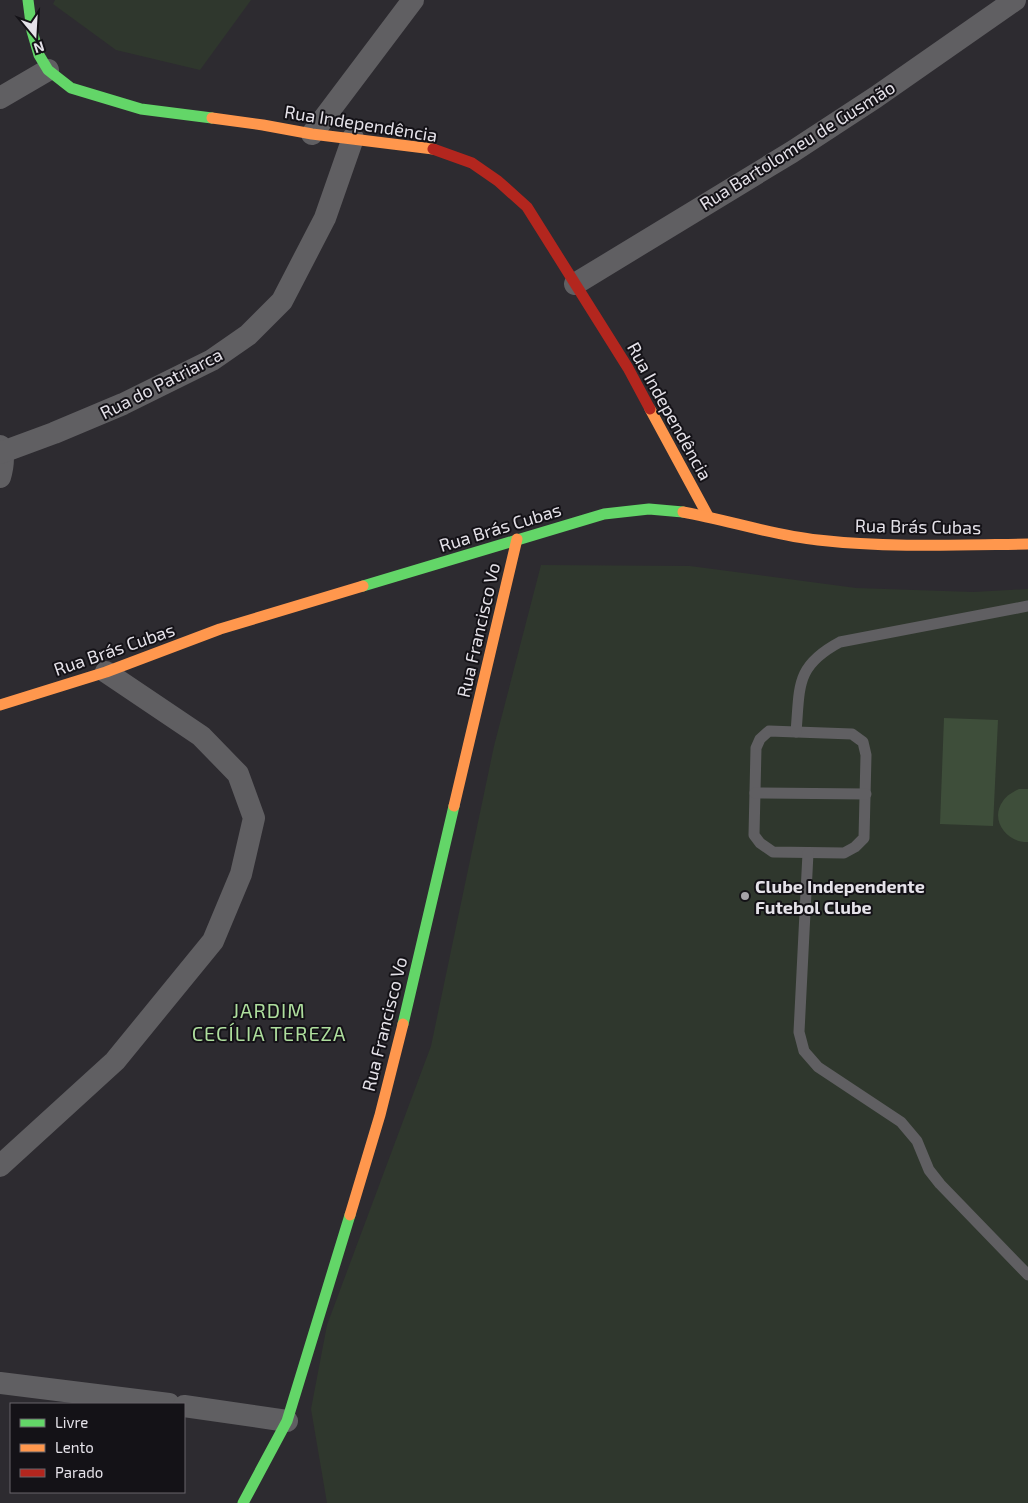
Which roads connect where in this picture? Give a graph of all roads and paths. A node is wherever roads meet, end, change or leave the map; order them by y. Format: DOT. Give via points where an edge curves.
graph roads {
  1 [pos="28,0"];
  2 [pos="413,0"];
  3 [pos="1015,0"];
  4 [pos="48,70"];
  5 [pos="0,98"];
  6 [pos="312,134"];
  7 [pos="353,138"];
  8 [pos="575,284"];
  9 [pos="1,450"];
  10 [pos="0,478"];
  11 [pos="708,516"];
  12 [pos="518,539"];
  13 [pos="1028,544"];
  14 [pos="1028,606"];
  15 [pos="106,672"];
  16 [pos="0,705"];
  17 [pos="796,732"];
  18 [pos="755,793"];
  19 [pos="866,794"];
  20 [pos="808,853"];
  21 [pos="0,1166"];
  22 [pos="1028,1275"];
  23 [pos="0,1383"];
  24 [pos="160,1403"];
  25 [pos="185,1406"];
  26 [pos="287,1421"];
  27 [pos="243,1503"];
  1 -- 4 [label="street, Rua Independência" via="32,31 39,55"];
  2 -- 6 [label="street"];
  3 -- 8 [label="street, Rua Bartolomeu de Gusmão" via="792,152"];
  4 -- 5 [label="street"];
  4 -- 6 [label="street, Rua Independência" via="71,88 140,109"];
  6 -- 7 [label="street, Rua Independência"];
  7 -- 8 [label="street, Rua Independência" via="434,149 472,163 527,207"];
  7 -- 9 [label="street, Rua do Patriarca" via="324,218 282,301 248,335 212,360 123,404 54,433"];
  8 -- 11 [label="street, Rua Independência" via="628,368"];
  9 -- 10 [label="street" via="3,468"];
  11 -- 12 [label="street, Rua Brás Cubas" via="635,509 604,514"];
  11 -- 13 [label="street, Rua Brás Cubas" via="761,531 816,540 903,546"];
  12 -- 15 [label="street, Rua Brás Cubas" via="220,629"];
  12 -- 26 [label="street, Rua Francisco Vo" via="380,1115"];
  14 -- 17 [label="lane" via="840,642 823,651 803,674"];
  15 -- 16 [label="street, Rua Brás Cubas"];
  15 -- 21 [label="street" via="201,736 238,774 254,818 241,874 213,941 115,1061"];
  17 -- 18 [label="lane" via="768,731 760,739 756,748"];
  17 -- 19 [label="lane" via="852,734 863,742"];
  18 -- 19 [label="lane"];
  18 -- 20 [label="lane" via="754,835 760,844 773,852"];
  19 -- 20 [label="lane" via="864,838 855,848 844,853"];
  20 -- 22 [label="lane" via="799,1032 804,1051 818,1067 901,1122 917,1141 929,1170 940,1184"];
  23 -- 24 [label="street"];
  25 -- 26 [label="street"];
  26 -- 27 [label="street, Rua Francisco Vo"];
}
